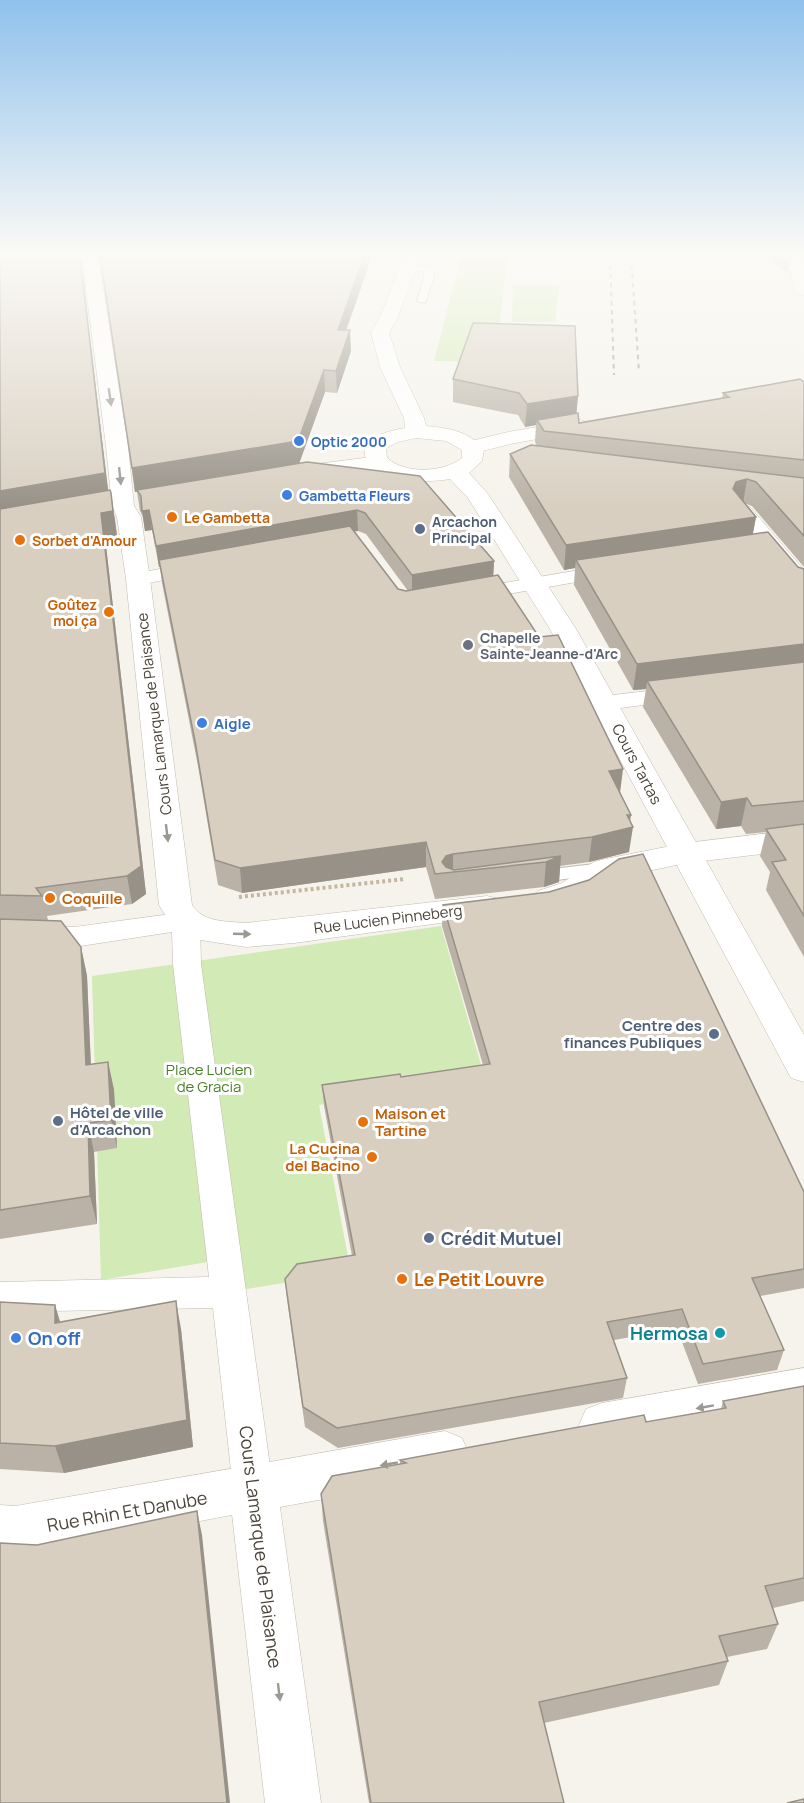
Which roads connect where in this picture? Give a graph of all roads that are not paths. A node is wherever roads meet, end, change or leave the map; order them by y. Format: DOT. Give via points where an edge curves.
graph roads {
  1 [pos="102,340"];
  2 [pos="382,340"];
  3 [pos="399,340"];
  4 [pos="419,384"];
  5 [pos="603,422"];
  6 [pos="416,432"];
  7 [pos="467,458"];
  8 [pos="513,458"];
  9 [pos="380,464"];
  10 [pos="275,478"];
  11 [pos="742,512"];
  12 [pos="219,564"];
  13 [pos="623,569"];
  14 [pos="138,579"];
  15 [pos="532,583"];
  16 [pos="804,586"];
  17 [pos="452,598"];
  18 [pos="699,691"];
  19 [pos="605,703"];
  20 [pos="804,839"];
  21 [pos="686,853"];
  22 [pos="181,913"];
  23 [pos="0,935"];
  24 [pos="804,1068"];
  25 [pos="229,1292"];
  26 [pos="0,1297"];
  27 [pos="804,1389"];
  28 [pos="557,1434"];
  29 [pos="486,1446"];
  30 [pos="253,1488"];
  31 [pos="0,1530"];
  32 [pos="293,1803"];
  1 -- 14 [label="street, Cours Lamarque de Plaisance, one-way"];
  2 -- 6 [label="street"];
  3 -- 4 [label="street"];
  5 -- 7 [label="street" via="508,438"];
  6 -- 7 [label="street" via="444,427 459,439"];
  6 -- 9 [label="street" via="380,444 375,450"];
  7 -- 8 [label="street"];
  7 -- 9 [label="street" via="422,475 405,474"];
  7 -- 15 [label="street, Cours Tartas" via="477,494"];
  9 -- 10 [label="street"];
  11 -- 16 [label="street" via="759,548"];
  12 -- 14 [label="street"];
  13 -- 15 [label="street"];
  14 -- 22 [label="street, Cours Lamarque de Plaisance, one-way"];
  15 -- 17 [label="street"];
  15 -- 19 [label="street, Cours Tartas"];
  18 -- 19 [label="street"];
  19 -- 21 [label="street, Cours Tartas"];
  20 -- 21 [label="street, Rue Lucien Pinneberg"];
  22 -- 21 [label="street, Rue Lucien Pinneberg, one-way" via="206,931 246,935 294,931 520,895 546,900 574,891 605,869"];
  21 -- 24 [label="street, Cours Tartas"];
  22 -- 23 [label="street, Rue Lucien Pinneberg" via="74,937"];
  22 -- 25 [label="street"];
  25 -- 26 [label="street"];
  25 -- 30 [label="street, Cours Lamarque de Plaisance"];
  27 -- 28 [label="street, one-way"];
  29 -- 30 [label="street, Rue Rhin Et Danube, one-way"];
  30 -- 31 [label="street, Rue Rhin Et Danube" via="15,1531"];
  30 -- 32 [label="street, Cours Lamarque de Plaisance, one-way"];
}
